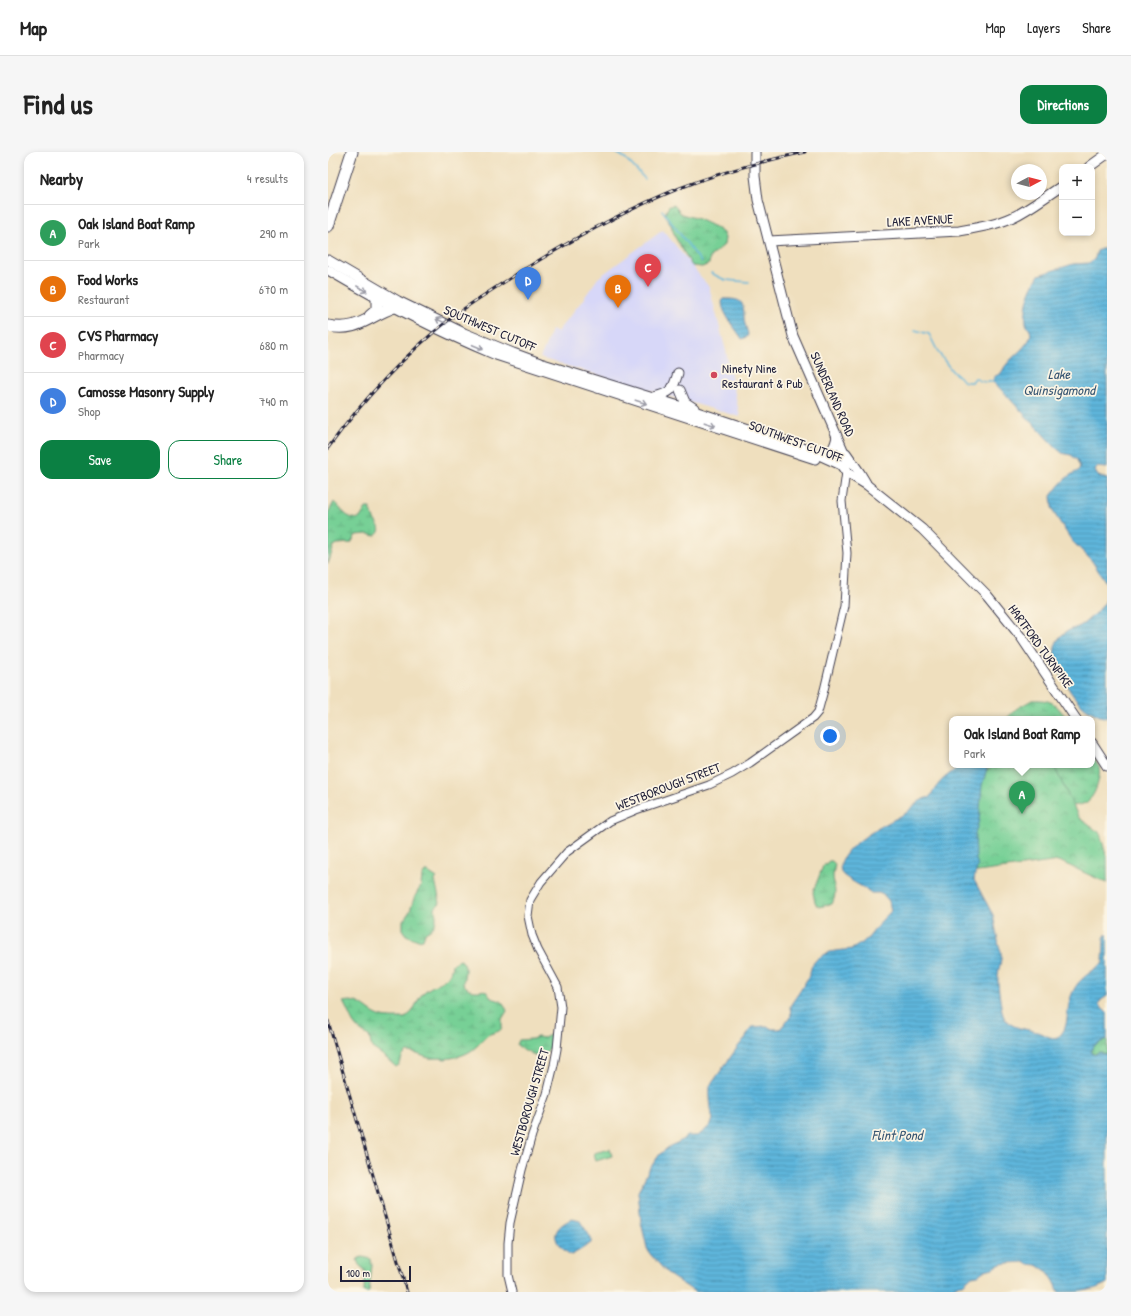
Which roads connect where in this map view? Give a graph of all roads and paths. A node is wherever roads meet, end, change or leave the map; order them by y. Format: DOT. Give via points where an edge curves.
graph roads {
  1 [pos="352,152"];
  2 [pos="755,152"];
  3 [pos="1107,154"];
  4 [pos="1093,164"];
  5 [pos="1059,188"];
  6 [pos="329,221"];
  7 [pos="769,241"];
  8 [pos="328,260"];
  9 [pos="328,270"];
  10 [pos="377,298"];
  11 [pos="394,307"];
  12 [pos="328,325"];
  13 [pos="678,372"];
  14 [pos="680,390"];
  15 [pos="652,398"];
  16 [pos="721,419"];
  17 [pos="837,436"];
  18 [pos="843,450"];
  19 [pos="819,455"];
  20 [pos="846,472"];
  21 [pos="867,485"];
  22 [pos="1074,716"];
  23 [pos="1095,748"];
  24 [pos="1107,766"];
  25 [pos="512,1292"];
  1 -- 6 [label="highway"];
  2 -- 7 [label="main road, SUNDERLAND ROAD" via="756,189"];
  3 -- 4 [label="main road"];
  5 -- 7 [label="main road, LAKE AVENUE" via="1014,217 995,224 959,231"];
  7 -- 17 [label="main road, SUNDERLAND ROAD" via="795,343"];
  15 -- 8 [label="main road, SOUTHWEST CUTOFF, one-way" via="540,363 484,341 398,301"];
  9 -- 10 [label="main road, SOUTHWEST CUTOFF, one-way"];
  10 -- 11 [label="main road, SOUTHWEST CUTOFF"];
  10 -- 12 [label="highway" via="377,310 362,321"];
  11 -- 12 [label="highway" via="354,326 341,328"];
  11 -- 20 [label="main road, SOUTHWEST CUTOFF, one-way" via="496,355 774,445 818,460 839,472"];
  13 -- 15 [label="main road" via="674,388 664,395"];
  14 -- 16 [label="main road" via="685,402"];
  15 -- 16 [label="main road, SOUTHWEST CUTOFF"];
  16 -- 19 [label="main road, SOUTHWEST CUTOFF"];
  17 -- 18 [label="main road, SUNDERLAND ROAD"];
  17 -- 19 [label="main road" via="833,448"];
  18 -- 20 [label="main road, SUNDERLAND ROAD" via="846,457"];
  18 -- 21 [label="main road"];
  19 -- 20 [label="main road, SOUTHWEST CUTOFF" via="841,465"];
  20 -- 21 [label="main road"];
  20 -- 25 [label="street, WESTBOROUGH STREET" via="842,501 847,553 844,606 818,712 750,764 732,774 610,821 568,852 541,882 530,900 528,916 532,935 558,987 561,1007 557,1049 547,1094 532,1135 513,1203 508,1238 508,1274"];
  21 -- 22 [label="main road, HARTFORD TURNPIKE" via="922,530 982,590 1020,637"];
  23 -- 24 [label="main road"];
}
